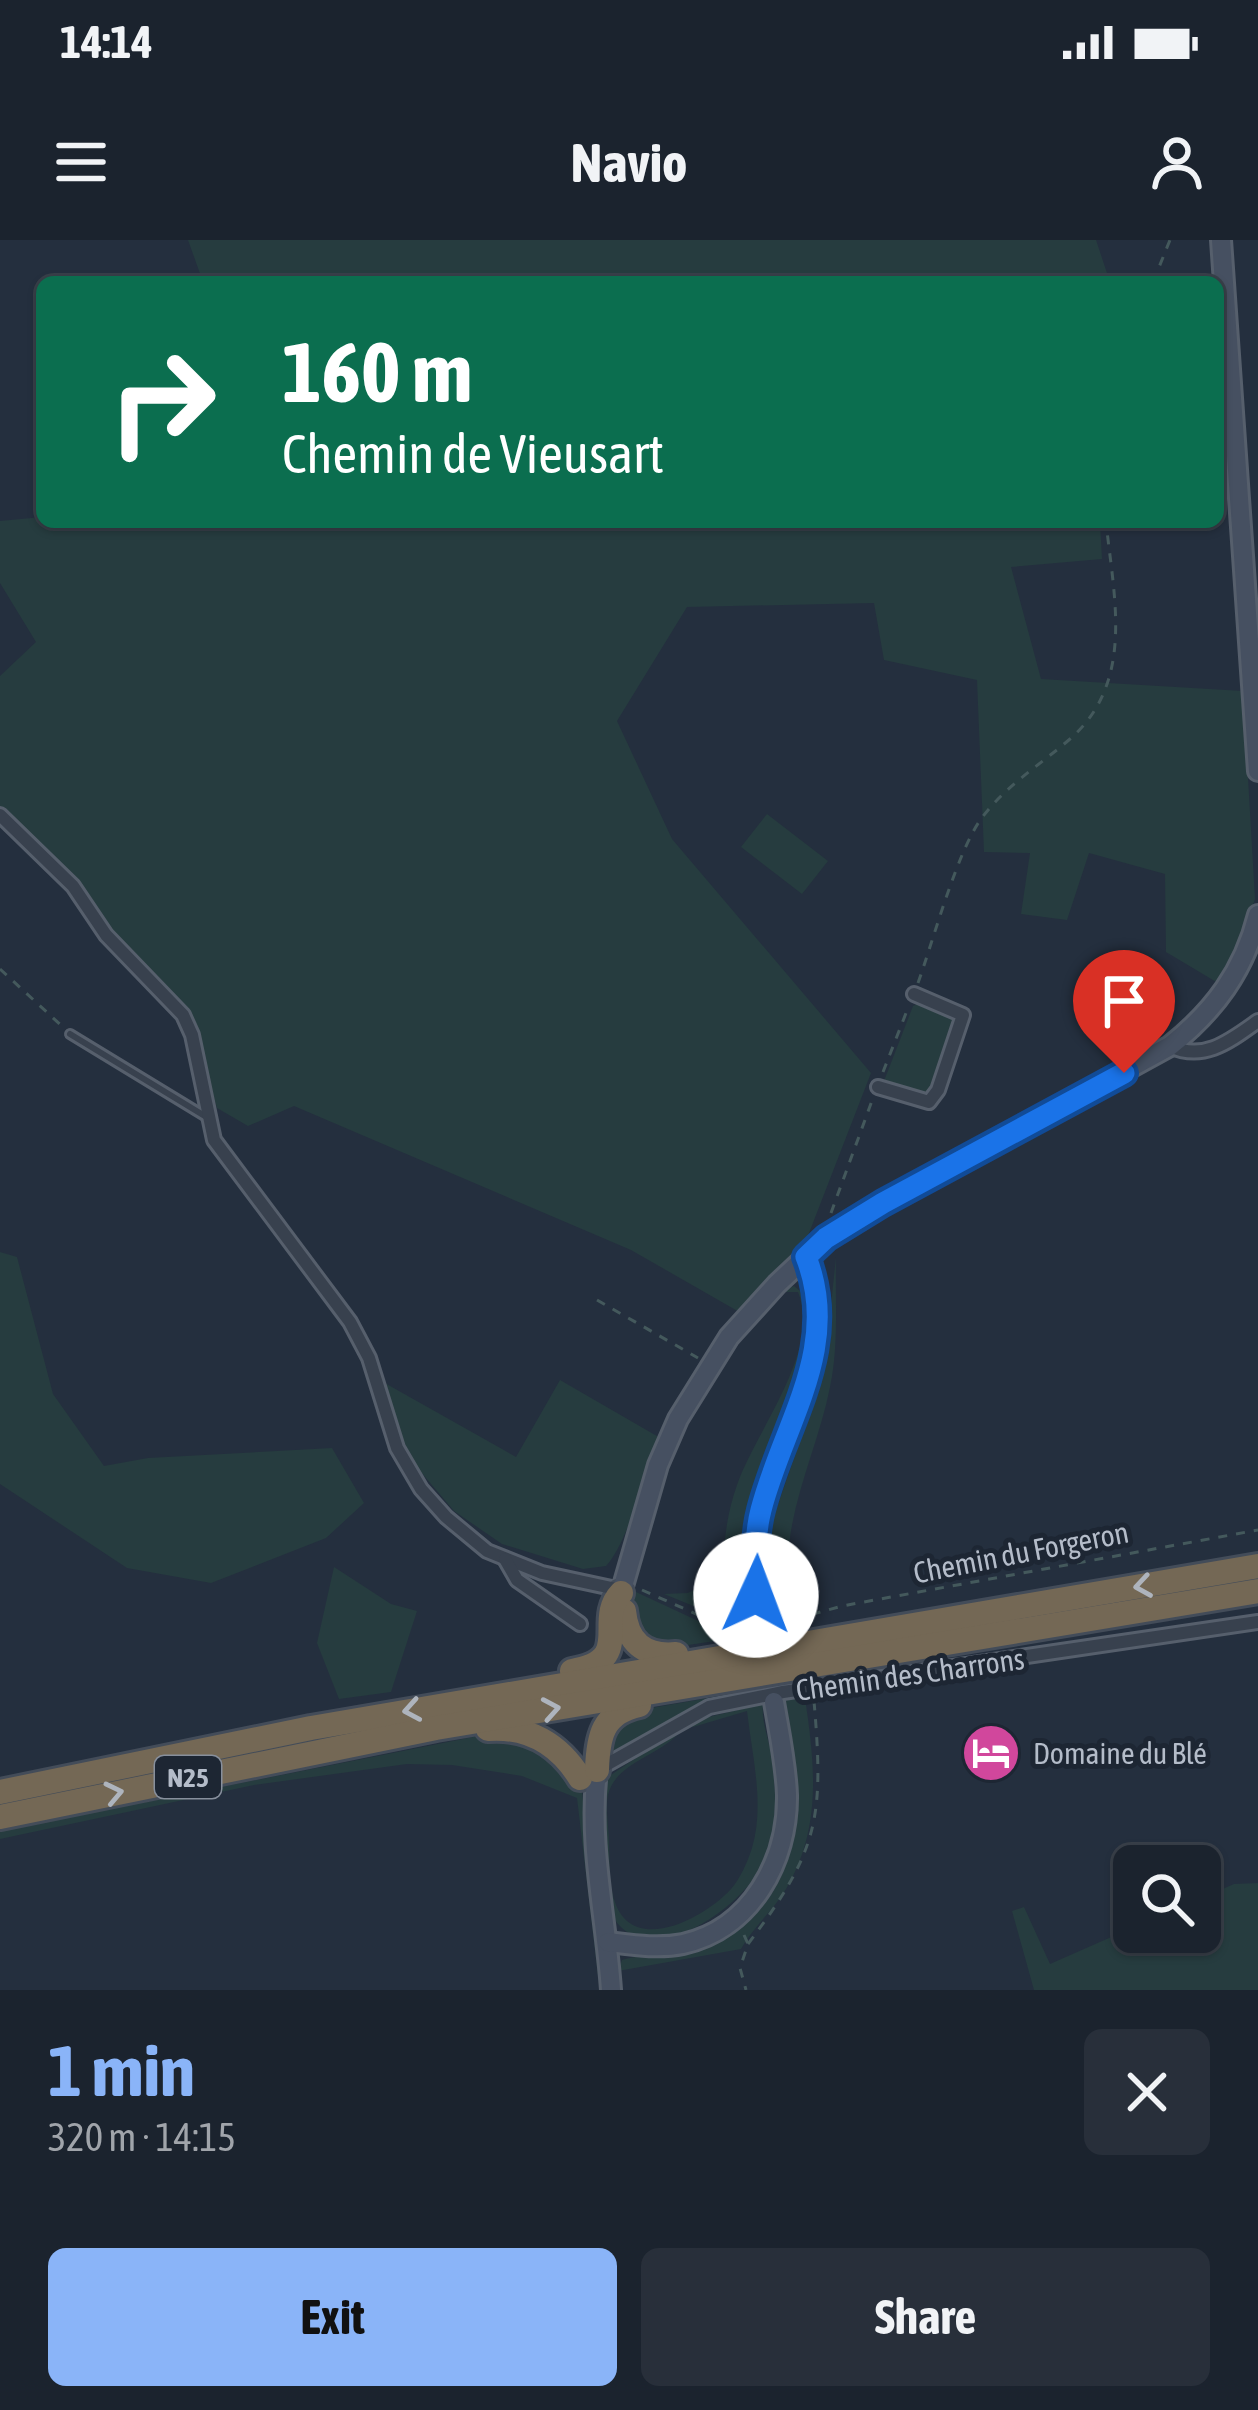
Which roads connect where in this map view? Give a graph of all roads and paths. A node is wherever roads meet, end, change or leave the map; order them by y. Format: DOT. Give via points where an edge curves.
graph roads {
  1 [pos="1170,240"];
  2 [pos="1221,240"];
  3 [pos="1155,276"];
  4 [pos="1107,528"];
  5 [pos="1252,603"];
  6 [pos="1258,771"];
  7 [pos="0,815"];
  8 [pos="1258,915"];
  9 [pos="935,940"];
  10 [pos="0,969"];
  11 [pos="914,994"];
  12 [pos="1258,1021"];
  13 [pos="70,1034"];
  14 [pos="1170,1046"];
  15 [pos="878,1087"];
  16 [pos="208,1118"];
  17 [pos="806,1257"];
  18 [pos="597,1300"];
  19 [pos="710,1364"];
  20 [pos="1258,1530"];
  21 [pos="504,1557"];
  22 [pos="1258,1566"];
  23 [pos="623,1588"];
  24 [pos="1258,1591"];
  25 [pos="756,1595"];
  26 [pos="707,1619"];
  27 [pos="760,1619"];
  28 [pos="794,1619"];
  29 [pos="1258,1622"];
  30 [pos="580,1624"];
  31 [pos="725,1627"];
  32 [pos="710,1657"];
  33 [pos="670,1689"];
  34 [pos="528,1690"];
  35 [pos="774,1702"];
  36 [pos="436,1728"];
  37 [pos="588,1774"];
  38 [pos="0,1792"];
  39 [pos="0,1817"];
  40 [pos="735,1919"];
  41 [pos="608,1942"];
  42 [pos="611,1990"];
  43 [pos="746,1990"];
  1 -- 3 [label="path"];
  2 -- 5 [label="street"];
  4 -- 9 [label="path" via="1116,632 1111,681 1073,736 979,821"];
  5 -- 6 [label="street"];
  7 -- 16 [label="street" via="183,1015"];
  8 -- 14 [label="street" via="1227,989"];
  10 -- 13 [label="path"];
  11 -- 15 [label="street" via="963,1015 938,1090 929,1102"];
  12 -- 14 [label="street" via="1201,1054"];
  13 -- 16 [label="lane"];
  14 -- 17 [label="street" via="883,1203"];
  16 -- 21 [label="street" via="236,1173 350,1322 406,1467 446,1517"];
  17 -- 19 [label="street"];
  17 -- 25 [label="street" via="818,1297 814,1360 760,1512"];
  18 -- 19 [label="path"];
  19 -- 23 [label="street" via="658,1465"];
  20 -- 28 [label="path, Chemin du Forgeron"];
  21 -- 23 [label="street"];
  21 -- 30 [label="street" via="517,1580"];
  22 -- 32 [label="highway, N25, one-way"];
  23 -- 26 [label="path"];
  23 -- 32 [label="highway" via="626,1628 638,1646 657,1655 703,1649"];
  23 -- 34 [label="highway" via="604,1657 582,1670 534,1678"];
  24 -- 33 [label="highway, N25"];
  25 -- 27 [label="street"];
  25 -- 31 [label="path" via="726,1595"];
  29 -- 37 [label="street, Chemin des Charrons" via="709,1707"];
  32 -- 34 [label="highway, N25"];
  36 -- 33 [label="highway, N25, one-way"];
  33 -- 37 [label="highway" via="666,1699 628,1707 606,1722"];
  34 -- 38 [label="highway, N25, one-way"];
  35 -- 40 [label="street" via="785,1827 768,1878"];
  36 -- 37 [label="highway" via="446,1737 494,1728 535,1735"];
  39 -- 36 [label="highway, N25, one-way"];
  37 -- 41 [label="street"];
  40 -- 41 [label="street" via="683,1944"];
  40 -- 43 [label="path" via="748,1944 740,1968"];
  41 -- 42 [label="street"];
}
